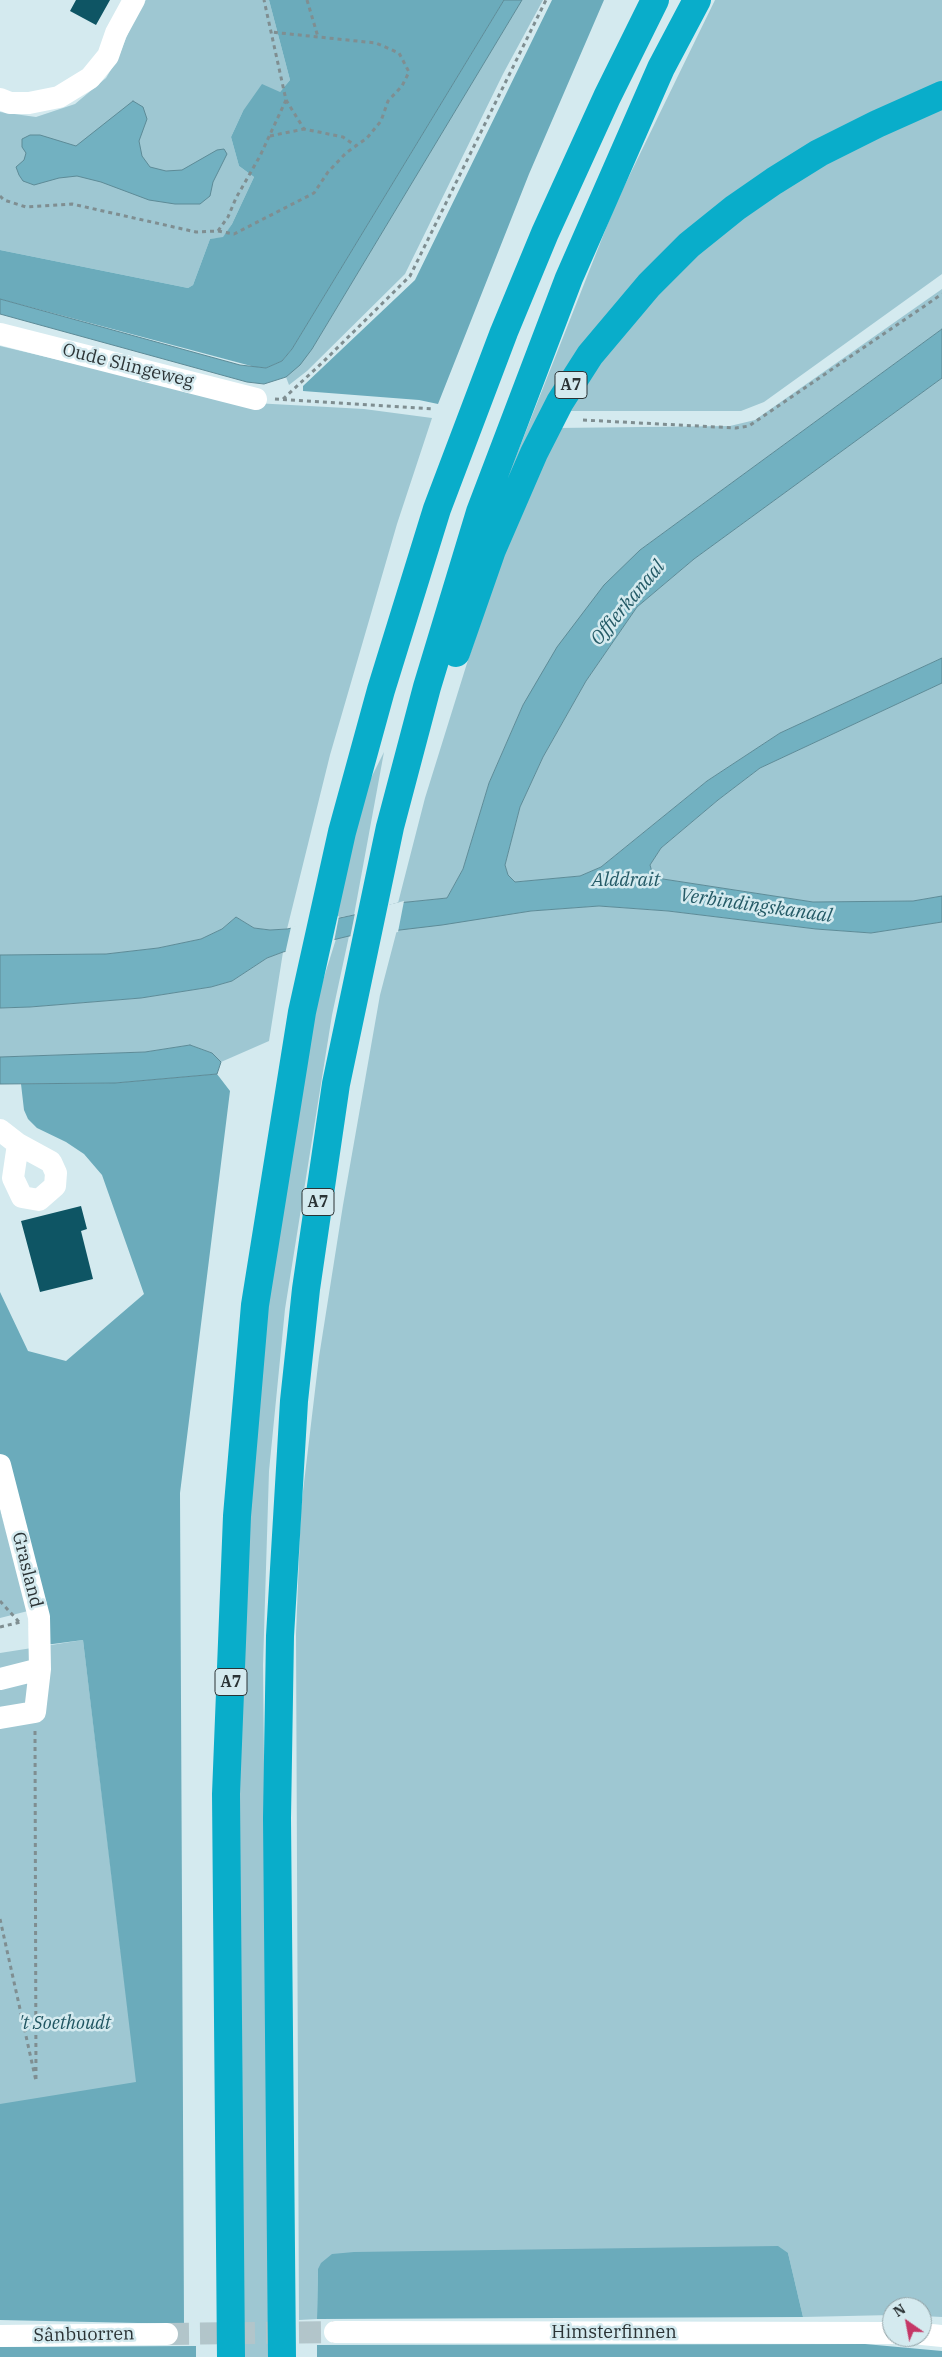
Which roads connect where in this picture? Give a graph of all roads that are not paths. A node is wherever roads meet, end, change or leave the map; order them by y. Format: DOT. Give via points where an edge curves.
graph roads {
  1 [pos="134,0"];
  2 [pos="633,0"];
  3 [pos="655,0"];
  4 [pos="697,0"];
  5 [pos="942,95"];
  6 [pos="607,97"];
  7 [pos="0,99"];
  8 [pos="0,334"];
  9 [pos="256,398"];
  10 [pos="390,827"];
  11 [pos="0,1465"];
  12 [pos="40,1669"];
  13 [pos="0,1679"];
  14 [pos="0,1718"];
  15 [pos="335,2332"];
  16 [pos="882,2333"];
  17 [pos="167,2334"];
  18 [pos="0,2336"];
  19 [pos="231,2357"];
  20 [pos="282,2357"];
  1 -- 7 [label="street" via="108,56 90,78 59,97 29,103"];
  2 -- 6 [label="highway, A7"];
  3 -- 6 [label="highway, A7"];
  4 -- 10 [label="highway, A7" via="661,68 617,164 569,278 480,512 429,678"];
  5 -- 10 [label="highway, A7" via="818,153 735,208 689,245 649,285 590,355 560,402 534,453 492,550 413,774"];
  6 -- 19 [label="highway, A7" via="545,233 437,509 381,690 342,832 302,1012 254,1305 237,1516 226,1794"];
  8 -- 9 [label="street, Oude Slingeweg"];
  10 -- 20 [label="highway, A7" via="336,1084 306,1289 294,1401 280,1636 277,1818"];
  11 -- 12 [label="street, Grasland"];
  12 -- 13 [label="street"];
  12 -- 14 [label="street, Grasland" via="35,1712"];
  15 -- 16 [label="street, Himsterfinnen"];
  17 -- 18 [label="street, Sânbuorren"];
}
